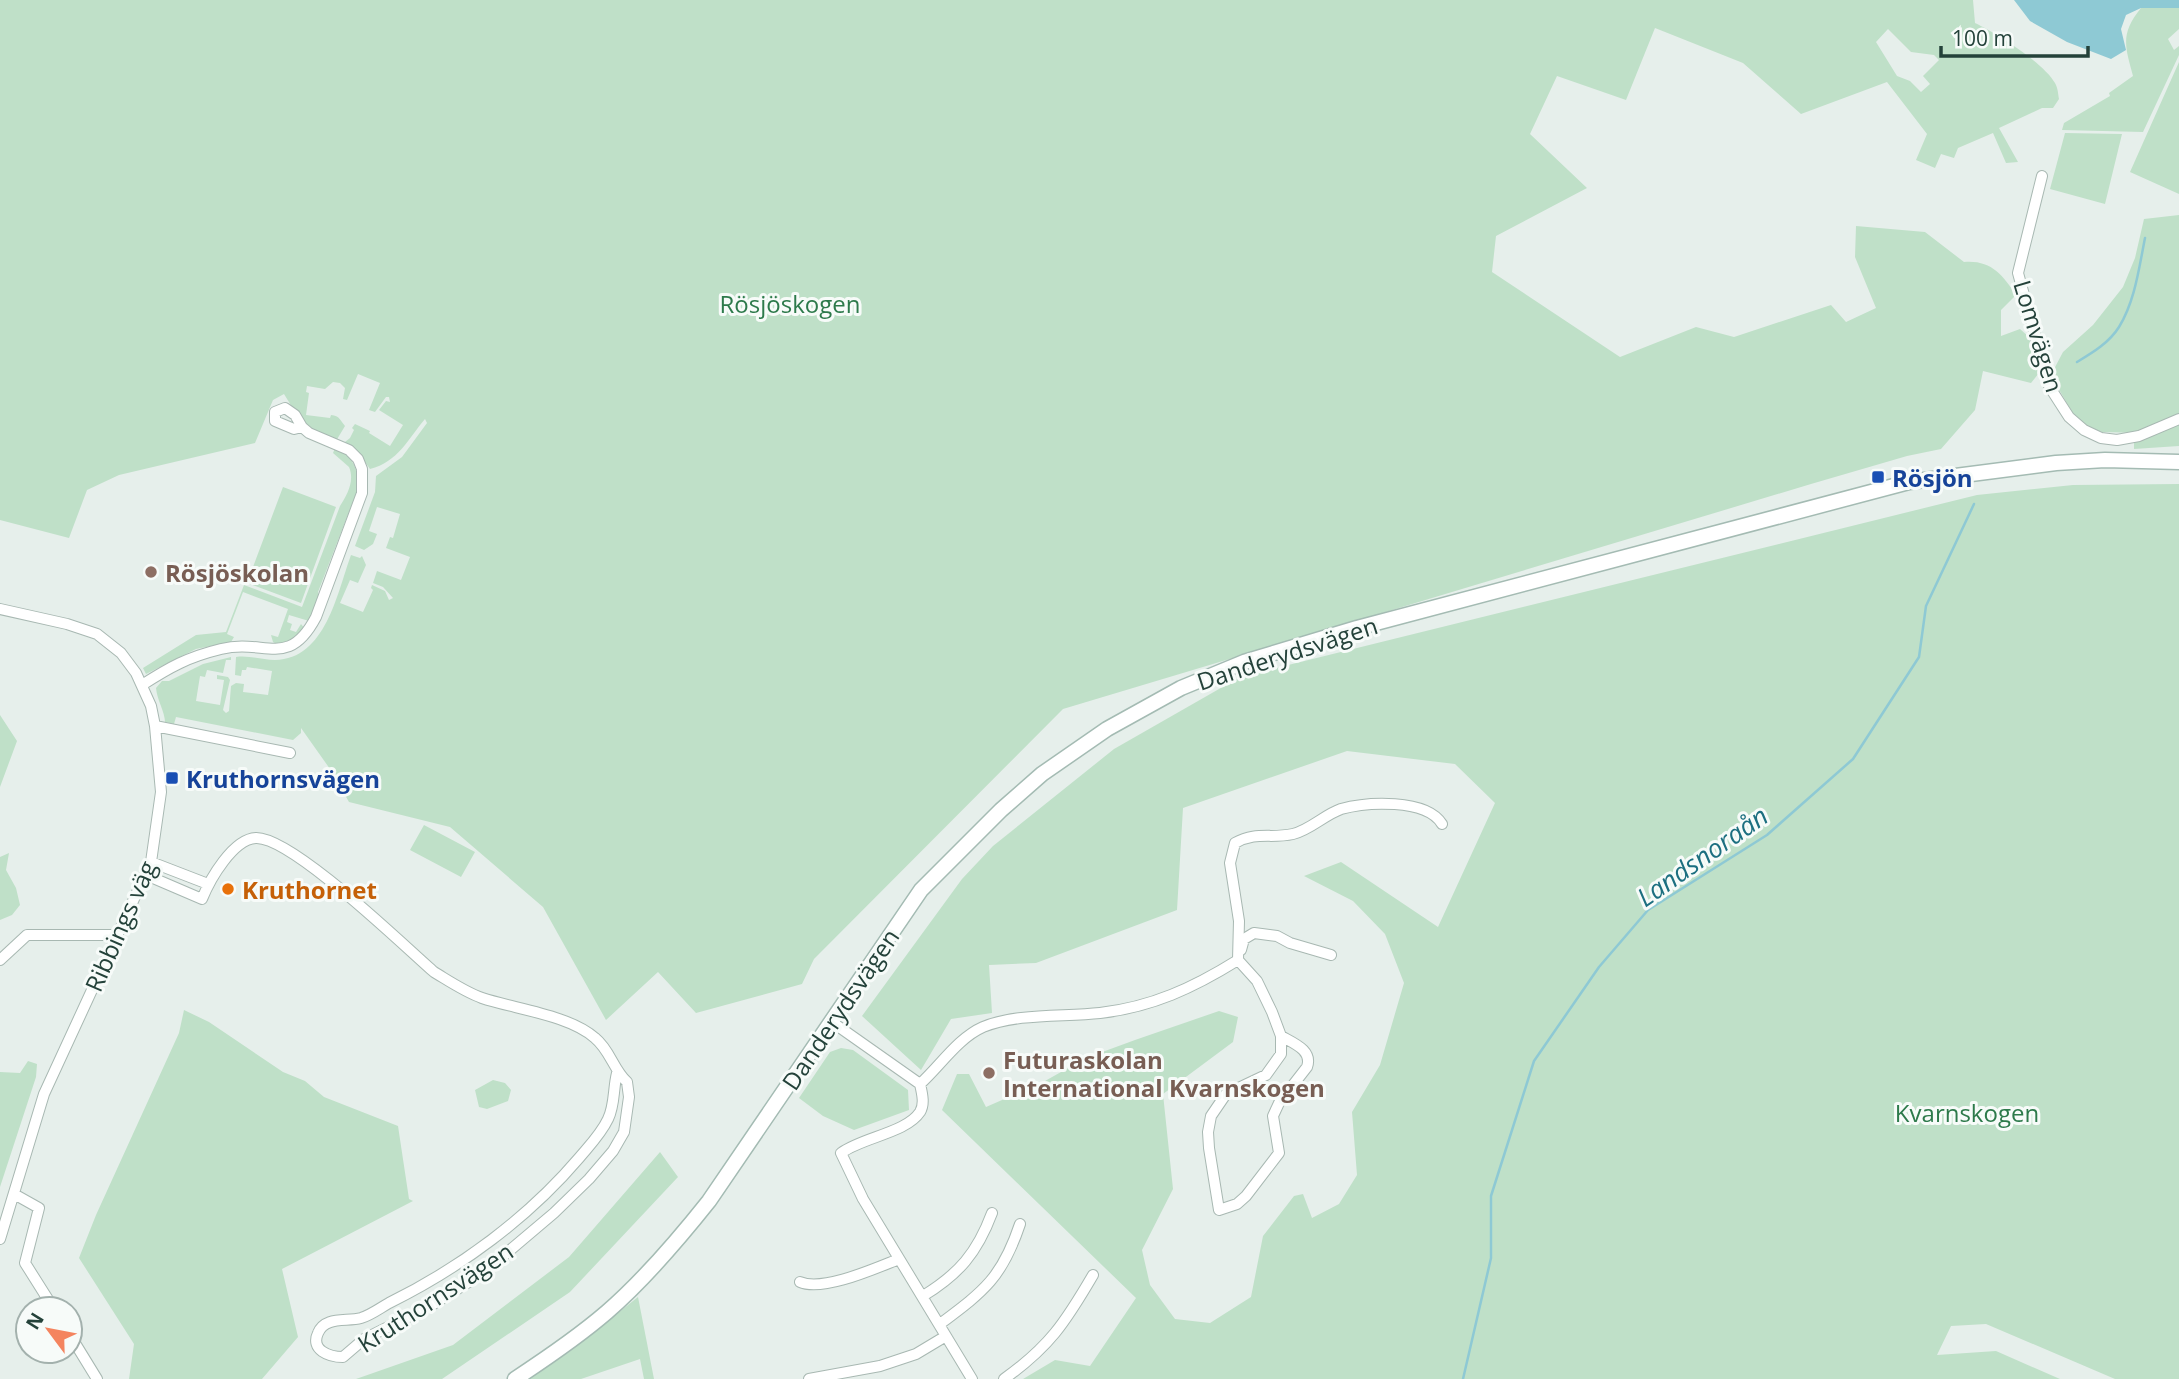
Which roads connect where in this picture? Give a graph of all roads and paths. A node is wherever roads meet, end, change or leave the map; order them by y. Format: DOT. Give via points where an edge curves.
graph roads {
  1 [pos="2042,176"];
  2 [pos="2179,419"];
  3 [pos="302,427"];
  4 [pos="2179,462"];
  5 [pos="0,609"];
  6 [pos="142,685"];
  7 [pos="155,726"];
  8 [pos="290,753"];
  9 [pos="1442,824"];
  10 [pos="151,862"];
  11 [pos="146,875"];
  12 [pos="208,884"];
  13 [pos="118,935"];
  14 [pos="1331,956"];
  15 [pos="0,960"];
  16 [pos="1238,960"];
  17 [pos="832,1022"];
  18 [pos="1281,1036"];
  19 [pos="617,1073"];
  20 [pos="920,1084"];
  21 [pos="14,1194"];
  22 [pos="992,1213"];
  23 [pos="1020,1224"];
  24 [pos="0,1239"];
  25 [pos="900,1259"];
  26 [pos="1093,1275"];
  27 [pos="800,1282"];
  28 [pos="45,1295"];
  29 [pos="923,1296"];
  30 [pos="940,1324"];
  31 [pos="946,1336"];
  32 [pos="84,1358"];
  33 [pos="97,1379"];
  34 [pos="515,1379"];
  35 [pos="809,1379"];
  36 [pos="972,1379"];
  37 [pos="1003,1379"];
  1 -- 2 [label="street, Lomvägen" via="2018,272 2049,386 2069,417 2101,438 2138,436"];
  3 -- 6 [label="street" via="349,450 358,459 364,482 309,631 290,647 278,650 242,646 191,656"];
  4 -- 17 [label="main road, Danderydsvägen" via="2056,463 1909,482 1356,628 1244,662 1181,688 1077,749 992,819 921,890"];
  5 -- 6 [label="street, Ribbings väg" via="97,634 121,653"];
  6 -- 7 [label="street, Ribbings väg"];
  7 -- 8 [label="street"];
  7 -- 10 [label="street, Ribbings väg" via="161,792"];
  9 -- 16 [label="street" via="1437,816 1418,807 1361,806 1326,815 1296,833 1249,836 1235,843 1230,863 1239,921"];
  10 -- 11 [label="street, Ribbings väg"];
  10 -- 12 [label="street"];
  11 -- 12 [label="street" via="202,899"];
  11 -- 13 [label="street, Ribbings väg"];
  12 -- 19 [label="street, Kruthornsvägen" via="239,843 269,840 320,871 434,972 479,997 580,1028 596,1038"];
  13 -- 15 [label="street" via="27,935"];
  13 -- 21 [label="street, Ribbings väg" via="44,1094"];
  14 -- 16 [label="street" via="1277,936 1254,933 1244,939"];
  16 -- 18 [label="street" via="1257,981"];
  16 -- 20 [label="street" via="1153,1003 1102,1013 1005,1020 982,1028"];
  17 -- 20 [label="street"];
  17 -- 34 [label="main road, Danderydsvägen" via="681,1236 607,1311"];
  18 -- 18 [label="street" via="1281,1054 1273,1067 1226,1094 1211,1116 1209,1148 1219,1210 1246,1196 1279,1153 1273,1116 1310,1060"];
  19 -- 19 [label="street, Kruthornsvägen" via="608,1119 539,1199 470,1255 421,1287 361,1318 326,1324 316,1340 323,1353 343,1357 364,1339 432,1305 482,1273 554,1213 613,1151 624,1132 629,1097 627,1082"];
  20 -- 25 [label="street" via="923,1097 916,1115 841,1153"];
  21 -- 24 [label="street, Ribbings väg"];
  21 -- 28 [label="street" via="39,1208 26,1263"];
  22 -- 29 [label="street" via="967,1261"];
  23 -- 30 [label="street" via="1008,1255 982,1293"];
  25 -- 27 [label="street" via="819,1284"];
  25 -- 29 [label="street"];
  26 -- 37 [label="street" via="1047,1343"];
  29 -- 30 [label="street"];
  30 -- 31 [label="street"];
  31 -- 35 [label="street" via="892,1362"];
  31 -- 36 [label="street"];
  32 -- 33 [label="street"];
}
